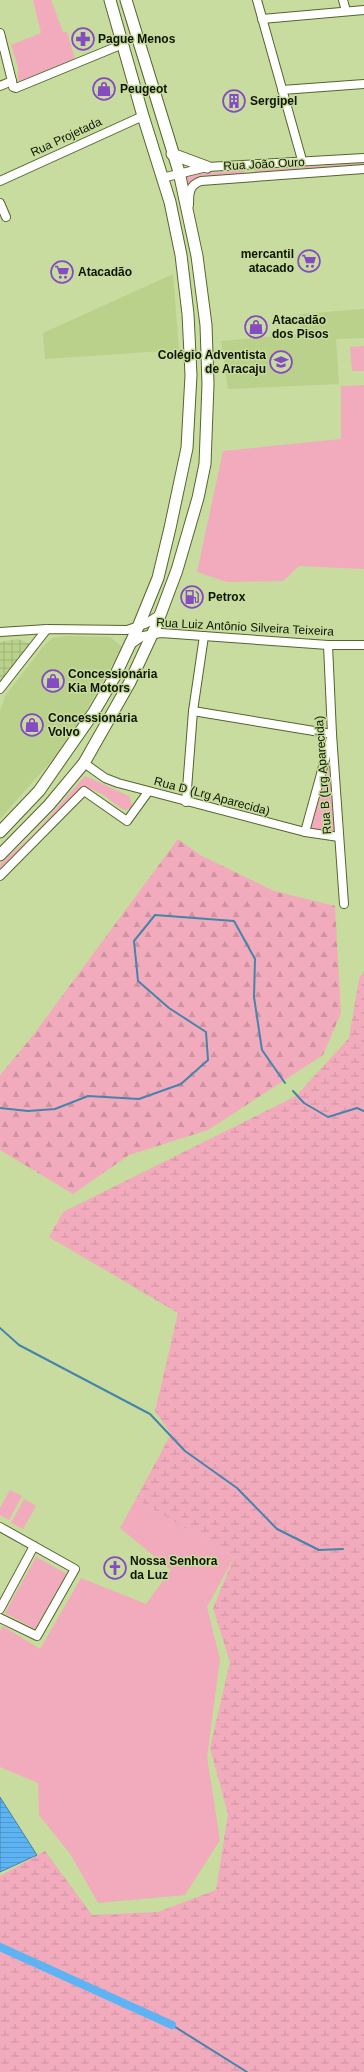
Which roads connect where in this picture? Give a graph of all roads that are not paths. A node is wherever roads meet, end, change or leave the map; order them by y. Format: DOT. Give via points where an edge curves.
graph roads {
  1 [pos="110,0"];
  2 [pos="126,0"];
  3 [pos="257,0"];
  4 [pos="343,0"];
  5 [pos="364,10"];
  6 [pos="346,11"];
  7 [pos="262,19"];
  8 [pos="0,33"];
  9 [pos="123,44"];
  10 [pos="12,81"];
  11 [pos="364,84"];
  12 [pos="0,86"];
  13 [pos="282,90"];
  14 [pos="142,116"];
  15 [pos="172,154"];
  16 [pos="364,158"];
  17 [pos="302,160"];
  18 [pos="248,165"];
  19 [pos="207,167"];
  20 [pos="364,169"];
  21 [pos="179,172"];
  22 [pos="248,176"];
  23 [pos="162,178"];
  24 [pos="0,181"];
  25 [pos="0,203"];
  26 [pos="188,210"];
  27 [pos="6,217"];
  28 [pos="161,613"];
  29 [pos="138,627"];
  30 [pos="47,629"];
  31 [pos="0,632"];
  32 [pos="153,634"];
  33 [pos="204,636"];
  34 [pos="328,644"];
  35 [pos="364,645"];
  36 [pos="129,646"];
  37 [pos="1,690"];
  38 [pos="193,711"];
  39 [pos="332,734"];
  40 [pos="84,762"];
  41 [pos="148,792"];
  42 [pos="186,802"];
  43 [pos="0,832"];
  44 [pos="305,832"];
  45 [pos="339,837"];
  46 [pos="0,855"];
  47 [pos="0,876"];
  48 [pos="344,904"];
  49 [pos="0,1526"];
  50 [pos="34,1546"];
  51 [pos="0,1609"];
  52 [pos="0,1618"];
  1 -- 9 [label="main road"];
  2 -- 15 [label="main road"];
  3 -- 7 [label="street"];
  4 -- 6 [label="street"];
  5 -- 6 [label="street"];
  6 -- 7 [label="street"];
  7 -- 13 [label="street"];
  8 -- 10 [label="street"];
  9 -- 10 [label="street" via="16,88 13,87"];
  9 -- 14 [label="main road"];
  10 -- 12 [label="street"];
  11 -- 13 [label="street"];
  13 -- 17 [label="street"];
  14 -- 23 [label="main road"];
  14 -- 24 [label="street, Rua Projetada"];
  15 -- 19 [label="main road"];
  15 -- 21 [label="main road"];
  16 -- 17 [label="street, Rua João Ouro"];
  17 -- 18 [label="street, Rua João Ouro"];
  18 -- 19 [label="street, Rua João Ouro"];
  18 -- 22 [label="street"];
  19 -- 21 [label="street, Rua João Ouro"];
  20 -- 22 [label="street, Rua João Ouro"];
  21 -- 23 [label="street, Rua João Ouro"];
  21 -- 26 [label="main road"];
  22 -- 26 [label="street, Rua João Ouro" via="196,182 189,192"];
  23 -- 29 [label="main road" via="170,202 181,255 188,314 191,375 187,448 158,578"];
  25 -- 27 [label="street"];
  26 -- 28 [label="main road" via="206,325 208,392 205,457 198,498"];
  28 -- 29 [label="street"];
  28 -- 32 [label="main road"];
  29 -- 30 [label="street" via="127,630"];
  29 -- 36 [label="main road"];
  30 -- 31 [label="street"];
  30 -- 37 [label="street"];
  32 -- 33 [label="street, Rua Luiz Antônio Silveira Teixeira"];
  32 -- 36 [label="street, Rua Luiz Antônio Silveira Teixeira" via="143,636"];
  32 -- 40 [label="main road" via="130,682"];
  33 -- 34 [label="street, Rua Luiz Antônio Silveira Teixeira"];
  33 -- 38 [label="street"];
  34 -- 35 [label="street, Rua Luiz Antônio Silveira Teixeira"];
  34 -- 39 [label="street, Rua B (Lrg Aparecida)"];
  36 -- 43 [label="main road" via="107,691 66,754 39,792"];
  38 -- 39 [label="street"];
  38 -- 42 [label="street"];
  39 -- 44 [label="street"];
  39 -- 45 [label="street, Rua B (Lrg Aparecida)"];
  40 -- 41 [label="street, Rua D (Lrg Aparecida)" via="112,781"];
  40 -- 46 [label="main road" via="49,805"];
  41 -- 42 [label="street, Rua D (Lrg Aparecida)"];
  41 -- 47 [label="street" via="127,821 84,791"];
  42 -- 44 [label="street, Rua D (Lrg Aparecida)"];
  44 -- 45 [label="street, Rua D (Lrg Aparecida)"];
  45 -- 48 [label="street, Rua B (Lrg Aparecida)"];
  49 -- 50 [label="street"];
  50 -- 51 [label="street"];
  50 -- 52 [label="street" via="75,1569 37,1636"];
}
